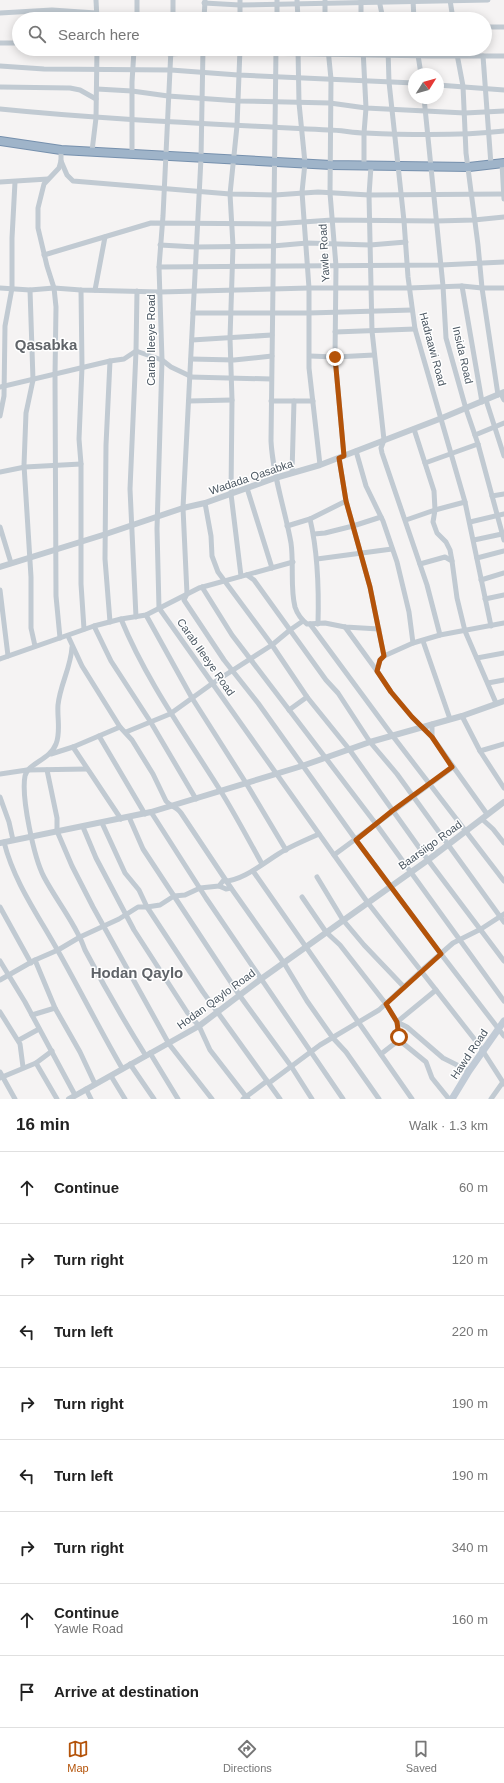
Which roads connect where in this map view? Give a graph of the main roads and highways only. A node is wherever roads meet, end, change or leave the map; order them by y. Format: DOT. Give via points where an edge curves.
graph roads {
  1 [pos="0,141"];
  2 [pos="503,164"];
  3 [pos="504,1021"];
  4 [pos="452,1099"];
  1 -- 2 [label="highway" via="61,150 331,165 432,168"];
  3 -- 4 [label="main road, Hawd Road"];
}
